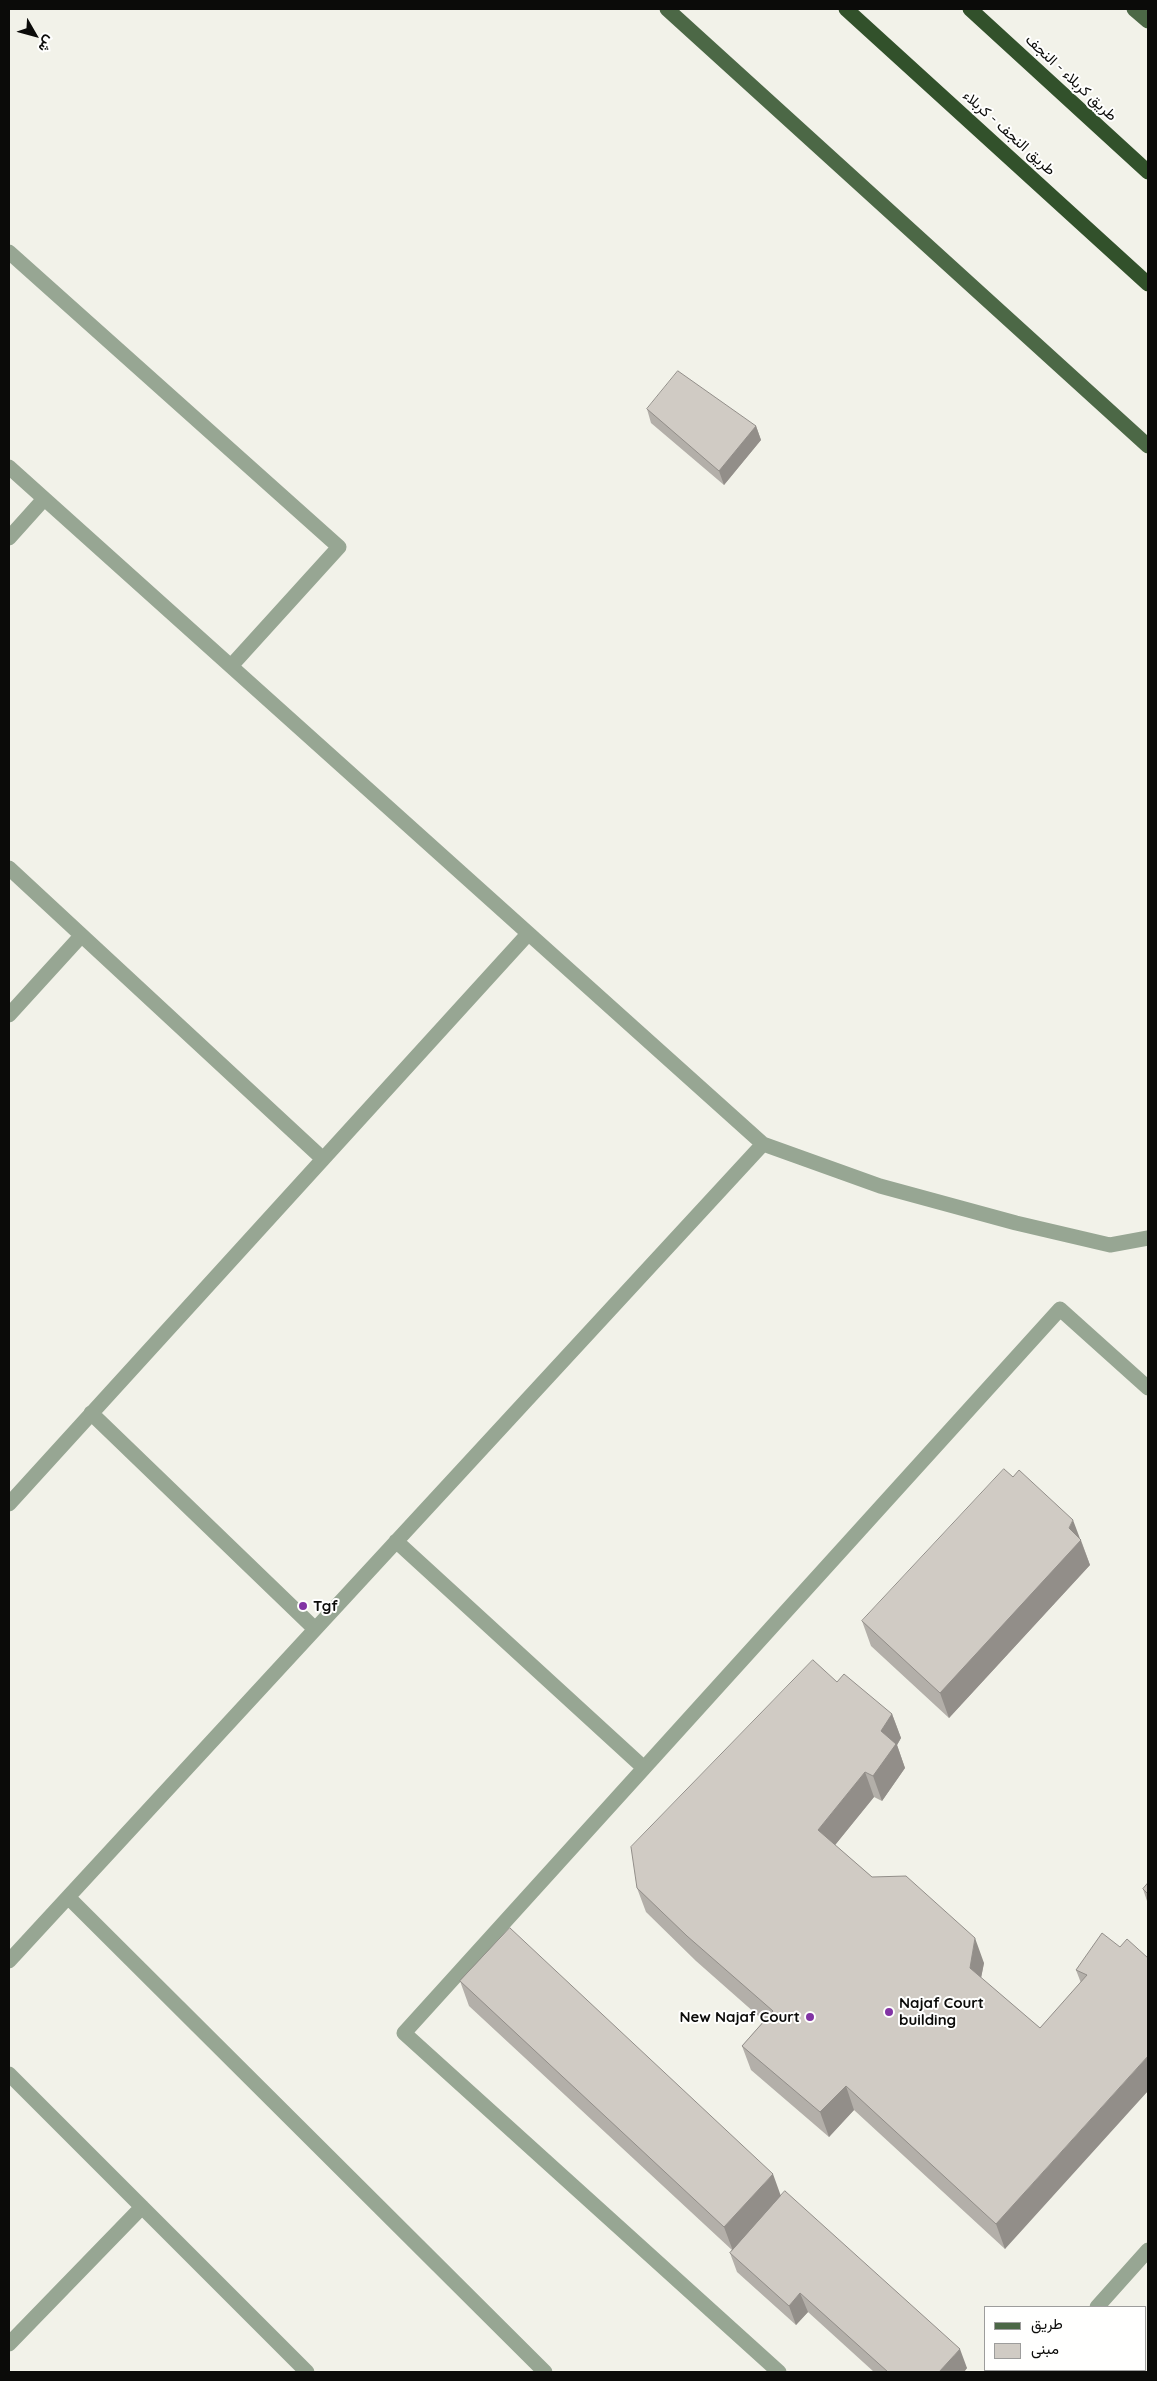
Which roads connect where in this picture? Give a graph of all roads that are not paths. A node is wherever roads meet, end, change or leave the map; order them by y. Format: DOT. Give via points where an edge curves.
graph roads {
  1 [pos="667,9"];
  2 [pos="846,9"];
  3 [pos="970,9"];
  4 [pos="1134,9"];
  5 [pos="1148,22"];
  6 [pos="1148,172"];
  7 [pos="9,252"];
  8 [pos="1148,284"];
  9 [pos="1148,446"];
  10 [pos="9,468"];
  11 [pos="44,499"];
  12 [pos="9,538"];
  13 [pos="231,666"];
  14 [pos="9,868"];
  15 [pos="528,934"];
  16 [pos="81,936"];
  17 [pos="9,1015"];
  18 [pos="763,1144"];
  19 [pos="323,1158"];
  20 [pos="1148,1238"];
  21 [pos="1148,1388"];
  22 [pos="91,1413"];
  23 [pos="9,1504"];
  24 [pos="396,1541"];
  25 [pos="315,1630"];
  26 [pos="644,1768"];
  27 [pos="68,1897"];
  28 [pos="9,1961"];
  29 [pos="9,2074"];
  30 [pos="142,2207"];
  31 [pos="1148,2250"];
  32 [pos="1098,2306"];
  33 [pos="9,2344"];
  34 [pos="307,2372"];
  35 [pos="545,2372"];
  36 [pos="778,2372"];
  1 -- 9 [label="main road"];
  2 -- 8 [label="highway, طريق النجف - کربلاء"];
  3 -- 6 [label="highway, طريق کربلاء - النجف"];
  4 -- 5 [label="main road"];
  7 -- 13 [label="street" via="340,547"];
  10 -- 11 [label="street"];
  11 -- 12 [label="street"];
  11 -- 13 [label="street"];
  13 -- 15 [label="street"];
  14 -- 16 [label="street"];
  15 -- 18 [label="street"];
  15 -- 19 [label="street"];
  16 -- 17 [label="street"];
  16 -- 19 [label="street"];
  18 -- 20 [label="street" via="880,1186 1016,1223 1110,1245"];
  18 -- 24 [label="street"];
  19 -- 22 [label="street"];
  21 -- 26 [label="street" via="1060,1308"];
  22 -- 23 [label="street"];
  22 -- 25 [label="street"];
  24 -- 25 [label="street"];
  24 -- 26 [label="street"];
  25 -- 27 [label="street"];
  26 -- 36 [label="street" via="404,2033"];
  27 -- 28 [label="street"];
  27 -- 35 [label="street"];
  29 -- 30 [label="street"];
  30 -- 33 [label="street"];
  30 -- 34 [label="street"];
  31 -- 32 [label="street"];
}
